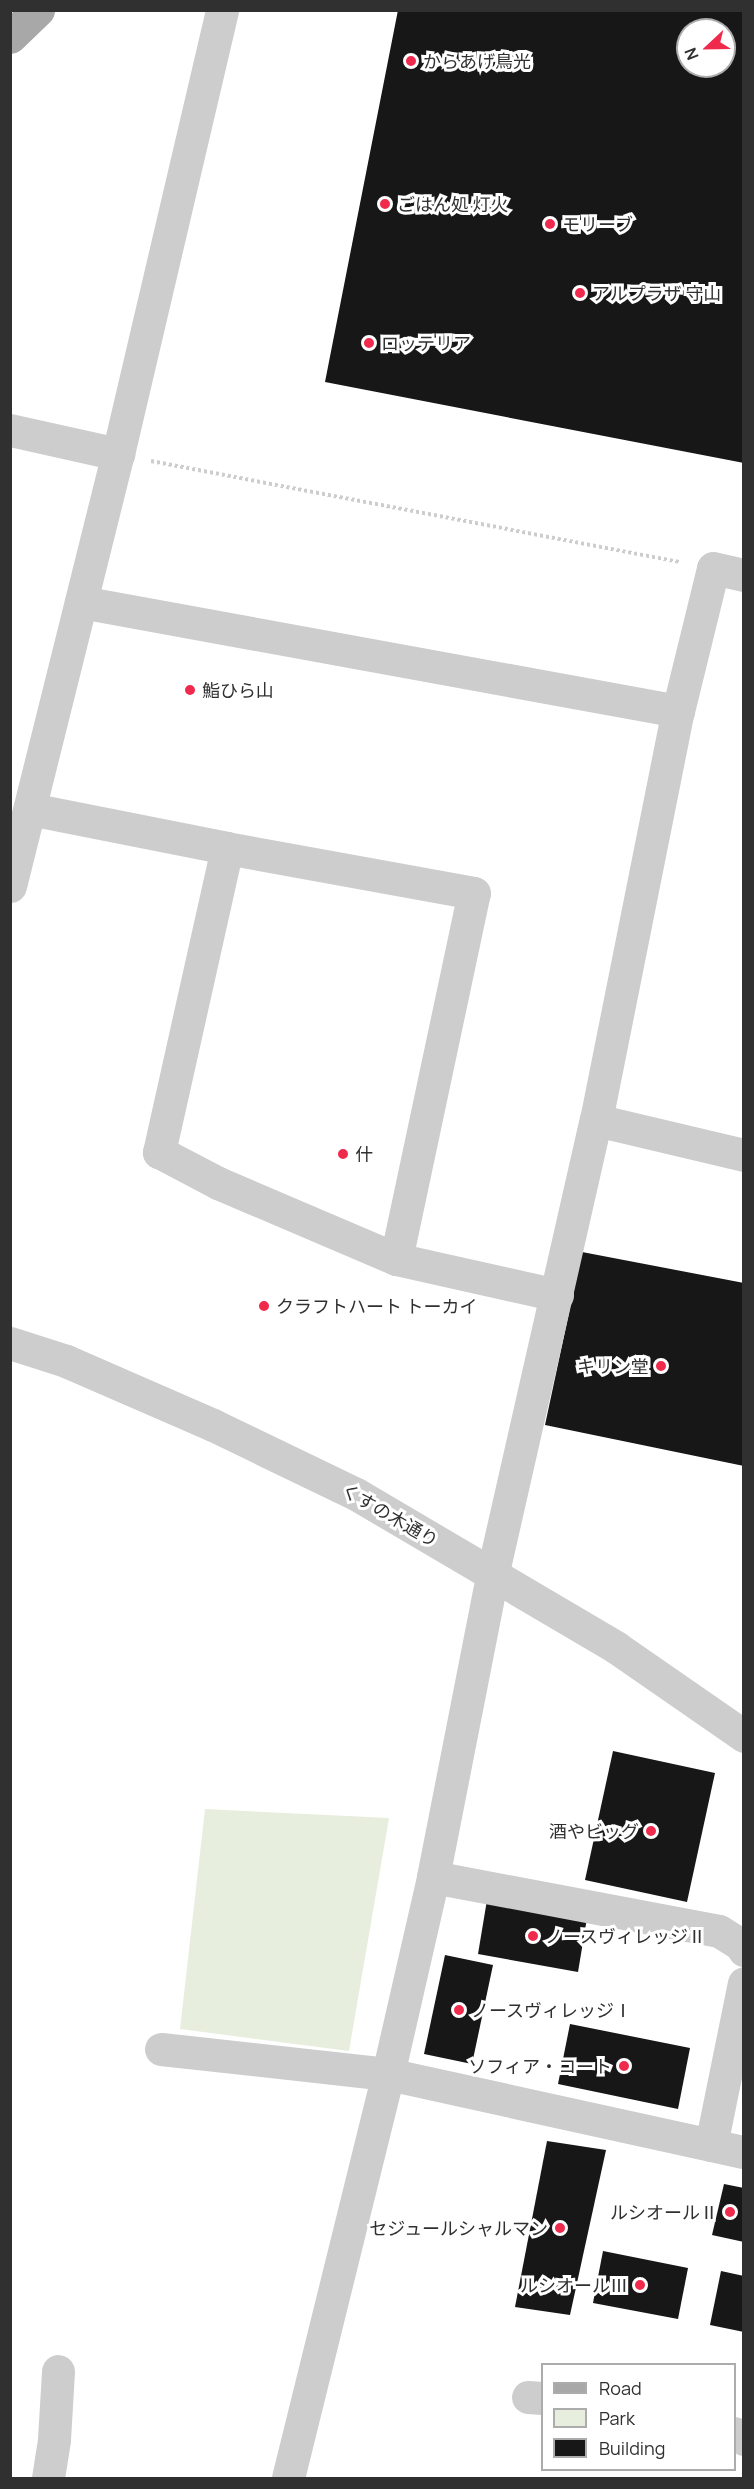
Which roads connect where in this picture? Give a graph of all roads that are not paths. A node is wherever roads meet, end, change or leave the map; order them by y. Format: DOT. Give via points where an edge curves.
graph roads {
  1 [pos="38,10"];
  2 [pos="222,10"];
  3 [pos="10,37"];
  4 [pos="10,430"];
  5 [pos="118,454"];
  6 [pos="728,571"];
  7 [pos="81,602"];
  8 [pos="678,711"];
  9 [pos="30,809"];
  10 [pos="227,848"];
  11 [pos="10,886"];
  12 [pos="596,1120"];
  13 [pos="744,1155"];
  14 [pos="396,1259"];
  15 [pos="556,1295"];
  16 [pos="10,1344"];
  17 [pos="492,1575"];
  18 [pos="744,1736"];
  19 [pos="433,1877"];
  20 [pos="744,1950"];
  21 [pos="744,1983"];
  22 [pos="161,2049"];
  23 [pos="388,2074"];
  24 [pos="711,2145"];
  25 [pos="744,2152"];
  26 [pos="58,2371"];
  27 [pos="48,2478"];
  28 [pos="288,2478"];
  1 -- 3 [label="main road"];
  2 -- 5 [label="street"];
  4 -- 5 [label="street"];
  5 -- 7 [label="street"];
  6 -- 8 [label="street"];
  7 -- 8 [label="street"];
  7 -- 9 [label="street"];
  8 -- 12 [label="street"];
  9 -- 10 [label="street"];
  9 -- 11 [label="street"];
  10 -- 14 [label="street" via="159,1152 218,1182"];
  10 -- 14 [label="street" via="474,893"];
  12 -- 13 [label="street"];
  12 -- 15 [label="street"];
  14 -- 15 [label="street"];
  15 -- 17 [label="street"];
  16 -- 17 [label="street, くすの木通り" via="87,1370 326,1479"];
  17 -- 18 [label="street, くすの木通り" via="617,1648"];
  17 -- 19 [label="street"];
  19 -- 20 [label="street" via="720,1931"];
  19 -- 23 [label="street"];
  21 -- 24 [label="street"];
  22 -- 23 [label="street"];
  23 -- 24 [label="street"];
  23 -- 28 [label="street"];
  24 -- 25 [label="street"];
  26 -- 27 [label="street"];
}
